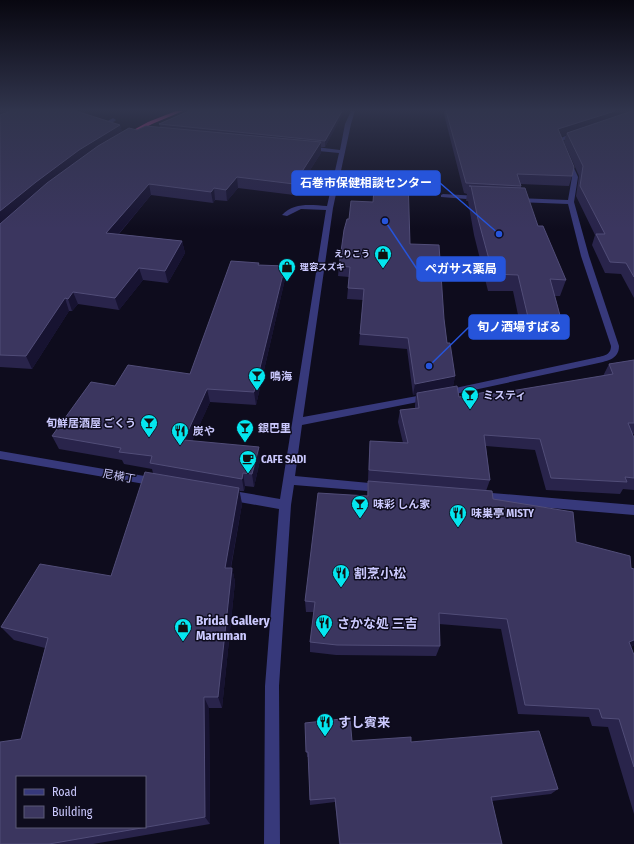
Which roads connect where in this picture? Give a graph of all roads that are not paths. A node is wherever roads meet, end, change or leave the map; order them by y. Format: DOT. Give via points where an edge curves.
graph roads {
  1 [pos="326,150"];
  2 [pos="563,150"];
  3 [pos="342,152"];
  4 [pos="443,196"];
  5 [pos="488,198"];
  6 [pos="511,199"];
  7 [pos="571,202"];
  8 [pos="330,208"];
  9 [pos="285,214"];
  10 [pos="298,422"];
  11 [pos="0,455"];
  12 [pos="288,480"];
  13 [pos="169,484"];
  14 [pos="391,489"];
  15 [pos="216,493"];
  16 [pos="469,496"];
  17 [pos="285,505"];
  18 [pos="634,510"];
  19 [pos="272,844"];
  1 -- 3 [label="street"];
  2 -- 7 [label="street" via="575,177"];
  3 -- 8 [label="street"];
  4 -- 5 [label="street"];
  6 -- 7 [label="street"];
  7 -- 10 [label="street" via="585,256 615,346 616,352 612,356 489,385"];
  8 -- 9 [label="street" via="302,207"];
  8 -- 10 [label="street"];
  10 -- 12 [label="street"];
  11 -- 13 [label="street, 尼横丁"];
  12 -- 14 [label="street"];
  12 -- 17 [label="street"];
  15 -- 17 [label="street"];
  16 -- 18 [label="street"];
  17 -- 19 [label="street" via="272,686"];
}
